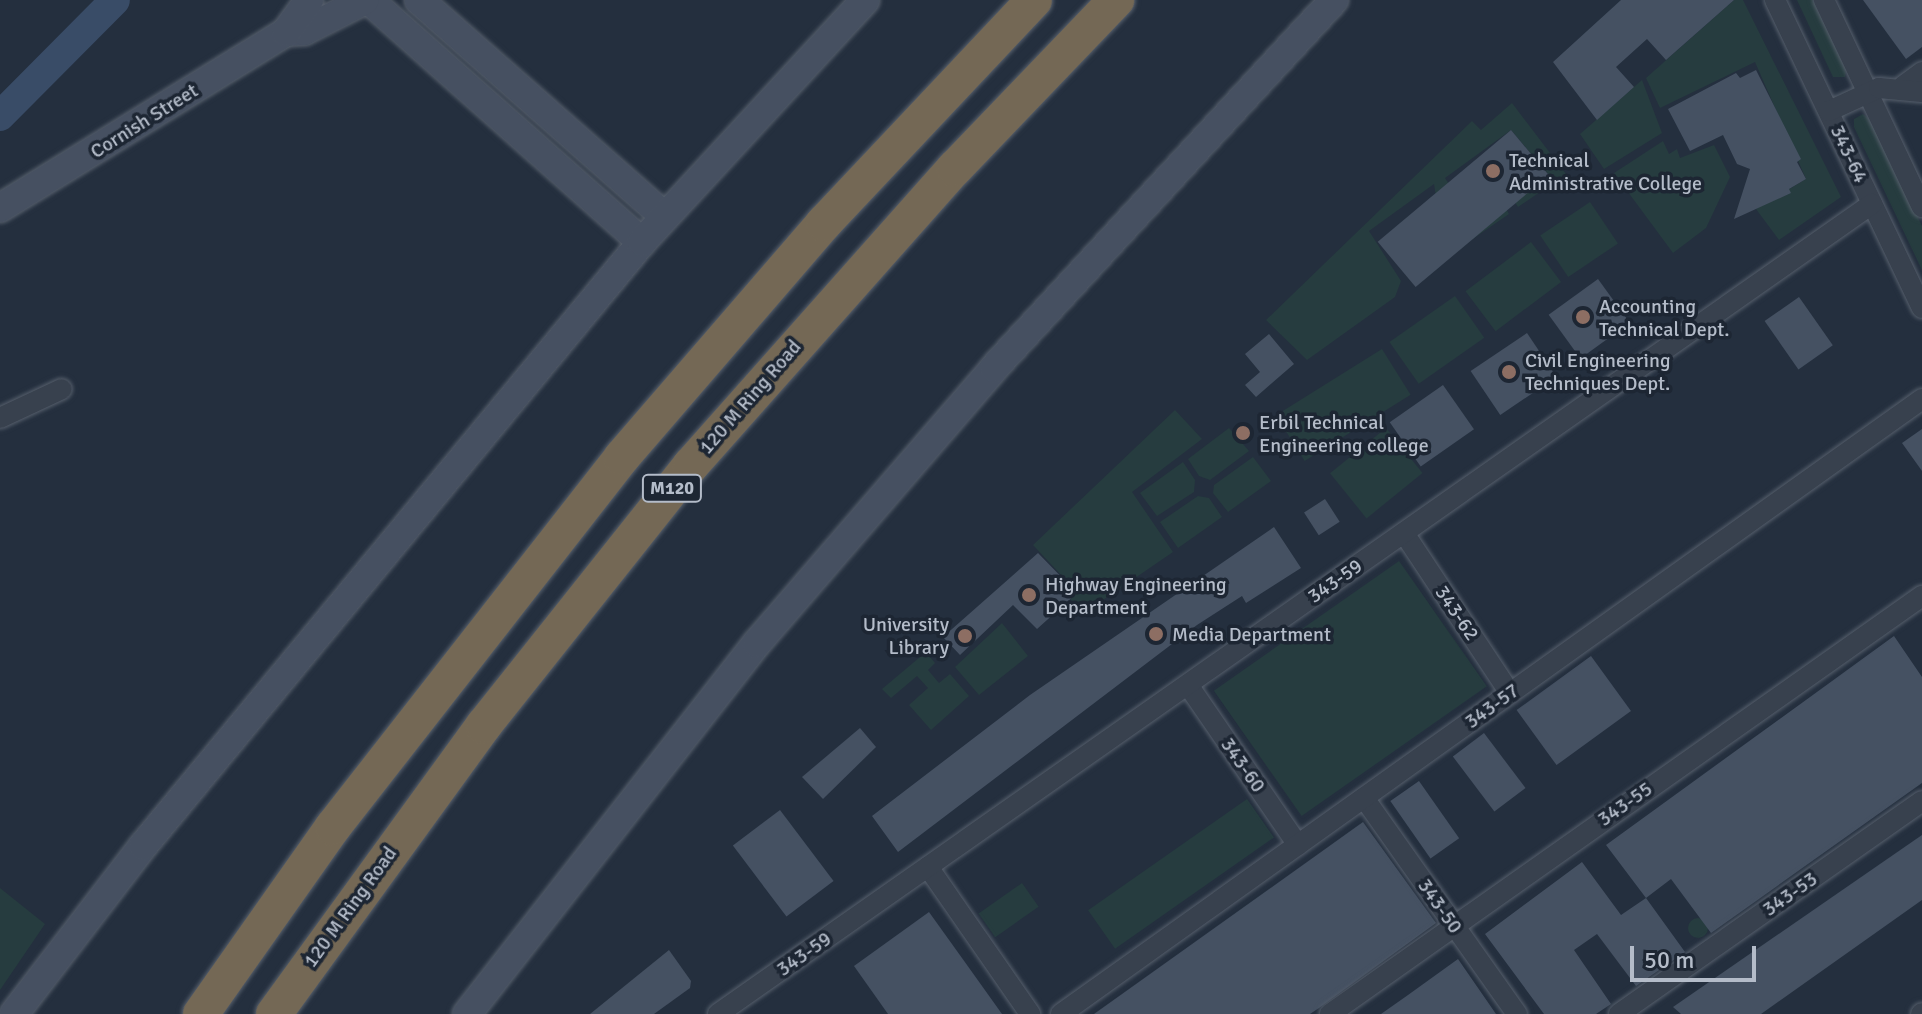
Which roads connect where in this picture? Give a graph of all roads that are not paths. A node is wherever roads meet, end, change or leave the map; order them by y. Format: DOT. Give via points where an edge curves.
graph roads {
  1 [pos="309,0"];
  2 [pos="367,0"];
  3 [pos="419,0"];
  4 [pos="865,0"];
  5 [pos="1034,0"];
  6 [pos="1116,0"];
  7 [pos="1334,0"];
  8 [pos="1775,0"];
  9 [pos="1824,0"];
  10 [pos="286,32"];
  11 [pos="1922,72"];
  12 [pos="1912,89"];
  13 [pos="1867,91"];
  14 [pos="1829,111"];
  15 [pos="1872,204"];
  16 [pos="1922,207"];
  17 [pos="0,208"];
  18 [pos="664,216"];
  19 [pos="642,242"];
  20 [pos="1922,308"];
  21 [pos="62,389"];
  22 [pos="1922,399"];
  23 [pos="0,418"];
  24 [pos="1404,533"];
  25 [pos="1922,596"];
  26 [pos="1188,685"];
  27 [pos="1510,693"];
  28 [pos="1364,798"];
  29 [pos="1922,801"];
  30 [pos="1298,845"];
  31 [pos="928,867"];
  32 [pos="1454,925"];
  33 [pos="14,1014"];
  34 [pos="201,1014"];
  35 [pos="274,1014"];
  36 [pos="467,1014"];
  37 [pos="718,1014"];
  38 [pos="1030,1014"];
  39 [pos="1061,1014"];
  40 [pos="1330,1014"];
  41 [pos="1517,1014"];
  42 [pos="1619,1014"];
  1 -- 10 [label="street, Cornish Street"];
  2 -- 10 [label="street, Cornish Street" via="304,31"];
  2 -- 19 [label="street"];
  3 -- 18 [label="street"];
  4 -- 18 [label="street"];
  5 -- 34 [label="highway, M120" via="824,223 622,457 342,815"];
  6 -- 35 [label="highway, 120 M Ring Road / M120" via="944,180 691,465 484,725"];
  7 -- 36 [label="street" via="994,368 767,631"];
  8 -- 14 [label="street, 343-64"];
  9 -- 13 [label="street"];
  10 -- 17 [label="street, Cornish Street"];
  11 -- 12 [label="street"];
  12 -- 13 [label="street"];
  13 -- 14 [label="street"];
  13 -- 16 [label="street"];
  14 -- 15 [label="street, 343-64"];
  15 -- 20 [label="street, 343-64"];
  15 -- 24 [label="street, 343-59"];
  18 -- 19 [label="street"];
  19 -- 33 [label="street" via="143,846"];
  21 -- 23 [label="street"];
  22 -- 27 [label="street, 343-57"];
  24 -- 26 [label="street, 343-59"];
  24 -- 27 [label="street, 343-62"];
  25 -- 32 [label="street, 343-55"];
  26 -- 30 [label="street, 343-60"];
  26 -- 31 [label="street, 343-59"];
  27 -- 28 [label="street, 343-57"];
  28 -- 30 [label="street, 343-57"];
  28 -- 32 [label="street, 343-50"];
  29 -- 42 [label="street, 343-53"];
  30 -- 39 [label="street, 343-57"];
  31 -- 37 [label="street, 343-59"];
  31 -- 38 [label="street"];
  32 -- 40 [label="street, 343-55"];
  32 -- 41 [label="street, 343-50"];
}
